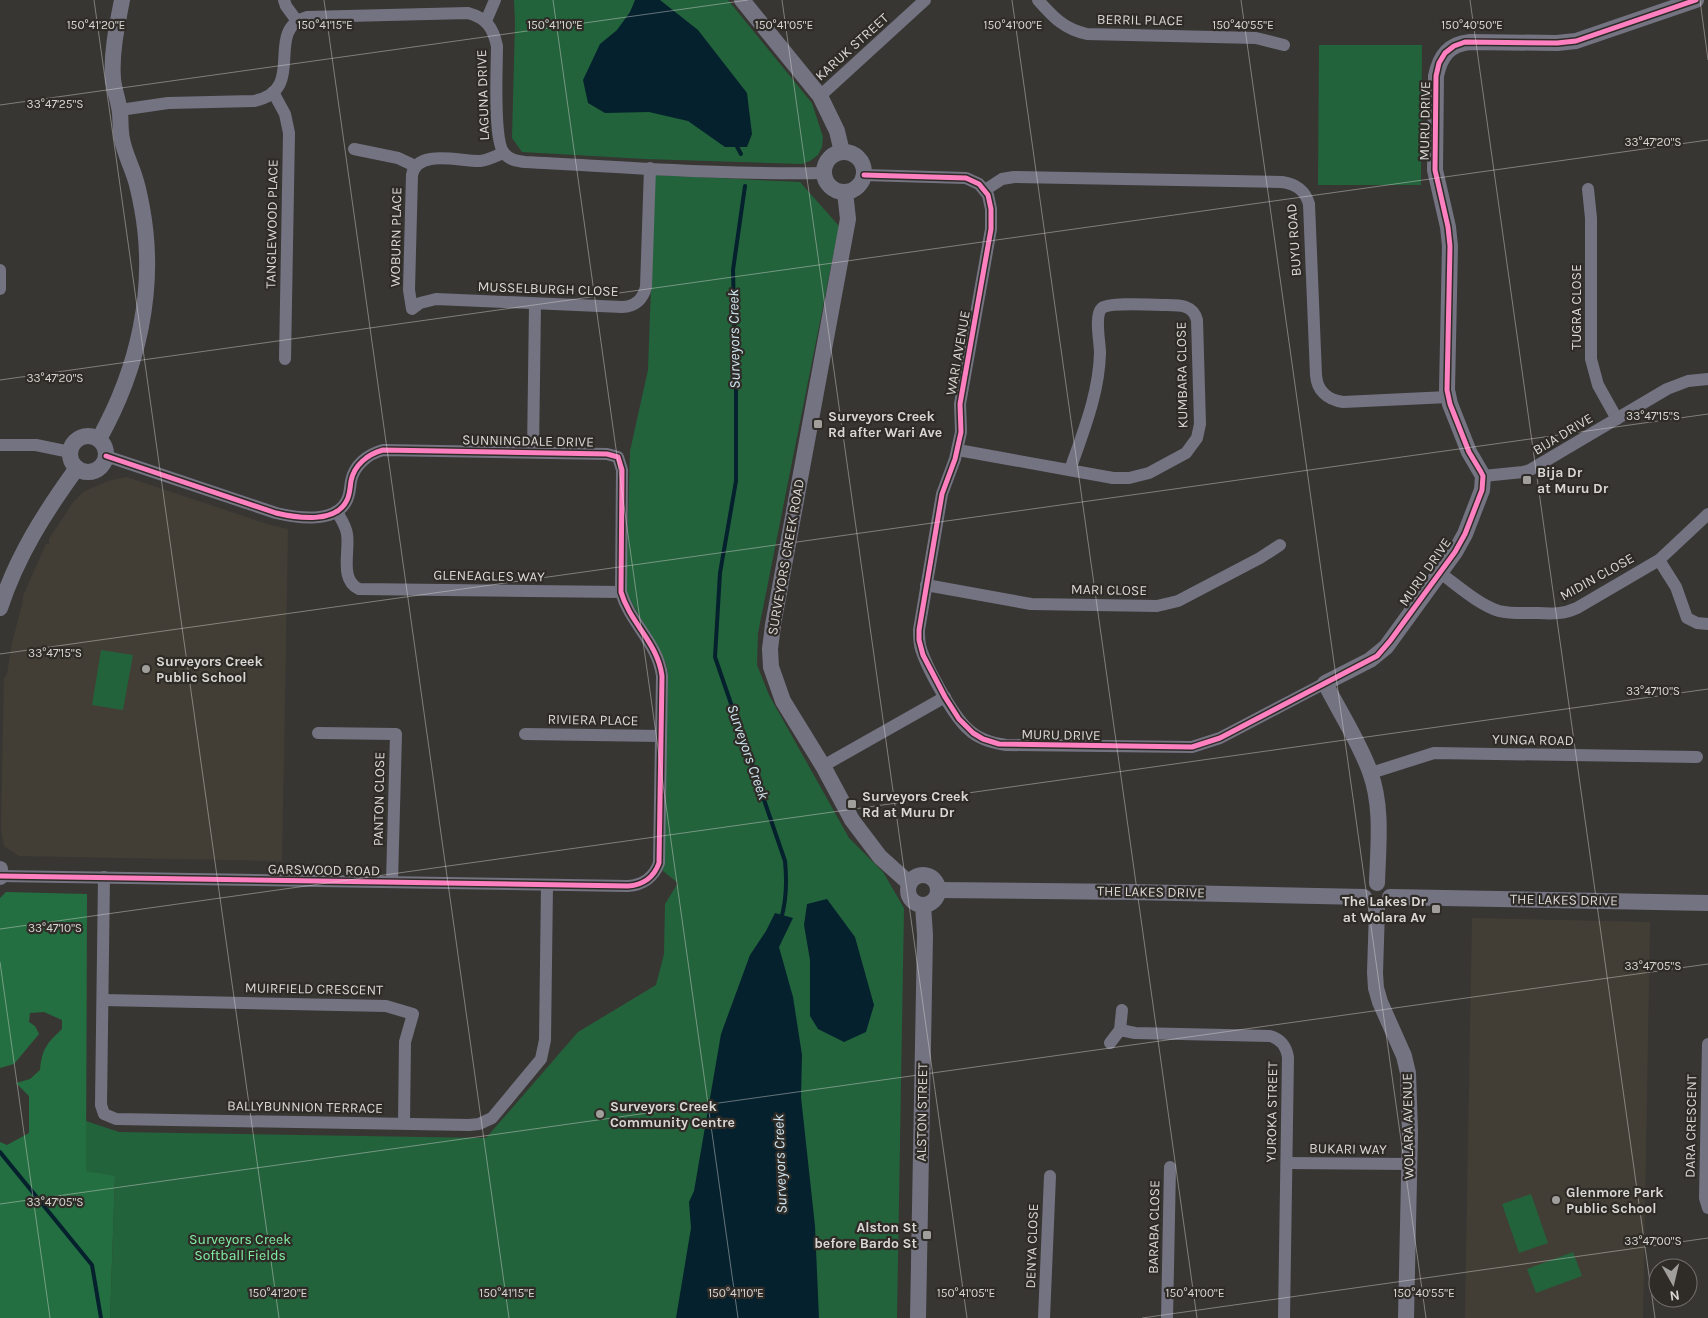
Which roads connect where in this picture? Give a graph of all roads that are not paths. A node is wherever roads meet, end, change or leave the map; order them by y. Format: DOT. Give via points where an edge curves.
graph roads {
  1 [pos="122,0"];
  2 [pos="284,0"];
  3 [pos="495,0"];
  4 [pos="742,0"];
  5 [pos="926,0"];
  6 [pos="1038,0"];
  7 [pos="1696,0"];
  8 [pos="297,21"];
  9 [pos="486,21"];
  10 [pos="1284,45"];
  11 [pos="273,92"];
  12 [pos="820,96"];
  13 [pos="120,110"];
  14 [pos="354,149"];
  15 [pos="842,152"];
  16 [pos="503,153"];
  17 [pos="415,166"];
  18 [pos="650,168"];
  19 [pos="824,173"];
  20 [pos="864,175"];
  21 [pos="1588,189"];
  22 [pos="985,190"];
  23 [pos="845,192"];
  24 [pos="0,270"];
  25 [pos="0,290"];
  26 [pos="535,304"];
  27 [pos="412,308"];
  28 [pos="285,359"];
  29 [pos="1708,378"];
  30 [pos="1448,397"];
  31 [pos="1617,419"];
  32 [pos="99,439"];
  33 [pos="0,444"];
  34 [pos="958,450"];
  35 [pos="70,452"];
  36 [pos="533,452"];
  37 [pos="106,456"];
  38 [pos="77,468"];
  39 [pos="1070,470"];
  40 [pos="1483,476"];
  41 [pos="337,512"];
  42 [pos="1708,514"];
  43 [pos="1280,545"];
  44 [pos="1659,560"];
  45 [pos="1439,572"];
  46 [pos="926,585"];
  47 [pos="621,592"];
  48 [pos="0,608"];
  49 [pos="1708,624"];
  50 [pos="1325,683"];
  51 [pos="945,697"];
  52 [pos="318,733"];
  53 [pos="525,734"];
  54 [pos="661,736"];
  55 [pos="1697,757"];
  56 [pos="823,766"];
  57 [pos="1371,773"];
  58 [pos="0,869"];
  59 [pos="0,876"];
  60 [pos="104,877"];
  61 [pos="647,880"];
  62 [pos="392,882"];
  63 [pos="909,883"];
  64 [pos="1378,883"];
  65 [pos="547,885"];
  66 [pos="938,890"];
  67 [pos="1364,897"];
  68 [pos="1390,897"];
  69 [pos="1708,903"];
  70 [pos="923,906"];
  71 [pos="1376,910"];
  72 [pos="103,1000"];
  73 [pos="1122,1010"];
  74 [pos="1120,1030"];
  75 [pos="1110,1043"];
  76 [pos="1708,1044"];
  77 [pos="404,1123"];
  78 [pos="1287,1163"];
  79 [pos="1409,1164"];
  80 [pos="1170,1167"];
  81 [pos="1050,1176"];
  82 [pos="1708,1208"];
  83 [pos="918,1318"];
  84 [pos="1044,1318"];
  85 [pos="1167,1318"];
  86 [pos="1284,1318"];
  87 [pos="1406,1318"];
  1 -- 13 [label="street" via="113,71"];
  2 -- 8 [label="street"];
  3 -- 9 [label="street"];
  4 -- 12 [label="street"];
  5 -- 12 [label="street, KARUK STREET"];
  6 -- 10 [label="street, BERRIL PLACE" via="1062,24 1087,34 1256,38"];
  7 -- 30 [label="street, MURU DRIVE" via="1576,41 1464,42 1441,58 1436,76 1435,162 1449,240"];
  8 -- 9 [label="street" via="314,16 468,13"];
  8 -- 11 [label="street" via="285,40 284,73"];
  9 -- 16 [label="street, LAGUNA DRIVE" via="497,46 498,134"];
  11 -- 13 [label="street" via="254,100 168,103"];
  11 -- 28 [label="street, TANGLEWOOD PLACE" via="285,114 288,133"];
  12 -- 15 [label="street" via="837,131"];
  13 -- 32 [label="street" via="122,141 135,177 144,220 146,290 131,368"];
  14 -- 17 [label="street" via="398,158"];
  15 -- 19 [label="street" via="831,157"];
  15 -- 20 [label="street" via="859,158"];
  16 -- 17 [label="street" via="482,160 426,159"];
  16 -- 18 [label="street, LAGUNA DRIVE" via="517,161"];
  17 -- 27 [label="street, WOBURN PLACE" via="412,175 409,290"];
  18 -- 19 [label="street, LAGUNA DRIVE"];
  18 -- 26 [label="street, MUSSELBURGH CLOSE" via="646,287 641,298 627,307"];
  19 -- 23 [label="street" via="833,189"];
  20 -- 22 [label="street" via="960,177"];
  20 -- 23 [label="street" via="858,187"];
  21 -- 31 [label="street, TUGRA CLOSE" via="1592,218 1591,359 1598,385"];
  22 -- 30 [label="street, BUYU ROAD" via="1002,179 1014,177 1282,182 1295,186 1305,194 1309,204 1316,374 1321,391 1342,402"];
  22 -- 34 [label="street, WARI AVENUE" via="991,208 991,229 960,404"];
  23 -- 56 [label="street, SURVEYORS CREEK ROAD" via="848,219 770,650 771,667 783,701"];
  24 -- 25 [label="street"];
  26 -- 27 [label="street, MUSSELBURGH CLOSE" via="436,299"];
  26 -- 36 [label="street"];
  29 -- 31 [label="street, BIJA DRIVE" via="1688,380 1674,386"];
  30 -- 40 [label="street, MURU DRIVE" via="1468,452"];
  31 -- 40 [label="street, BIJA DRIVE" via="1530,470"];
  32 -- 35 [label="street" via="84,436 75,442"];
  32 -- 37 [label="street" via="105,447"];
  33 -- 35 [label="street" via="36,445"];
  34 -- 39 [label="street, KUMBARA CLOSE"];
  34 -- 46 [label="street, WARI AVENUE" via="942,494"];
  35 -- 38 [label="street"];
  36 -- 41 [label="street, SUNNINGDALE DRIVE" via="394,449 375,452 355,470 347,501"];
  36 -- 47 [label="street, SUNNINGDALE DRIVE" via="607,454 620,460"];
  37 -- 38 [label="street" via="97,470 87,472"];
  37 -- 41 [label="street" via="282,515 324,517"];
  38 -- 48 [label="street" via="34,531 14,569"];
  39 -- 39 [label="street, KUMBARA CLOSE" via="1113,478 1136,477 1181,457 1190,448 1197,438 1200,424 1197,320 1190,308 1179,305 1116,305 1105,307 1100,312 1097,383"];
  40 -- 45 [label="street, MURU DRIVE" via="1482,490 1465,534"];
  41 -- 47 [label="street, GLENEAGLES WAY" via="347,532 348,579 355,590"];
  42 -- 44 [label="street, MIDIN CLOSE"];
  43 -- 46 [label="street, MARI CLOSE" via="1178,601 1157,606 1031,604"];
  44 -- 45 [label="street, MIDIN CLOSE" via="1577,608 1557,614 1498,610 1487,606"];
  44 -- 49 [label="street" via="1676,587 1687,618 1696,624"];
  45 -- 50 [label="street, MURU DRIVE" via="1381,652"];
  46 -- 51 [label="street, WARI AVENUE" via="919,640"];
  47 -- 54 [label="street, SUNNINGDALE DRIVE" via="660,664 663,682"];
  50 -- 51 [label="street, MURU DRIVE" via="1220,738 1184,748 999,744 968,729"];
  50 -- 57 [label="street"];
  51 -- 56 [label="street"];
  52 -- 62 [label="street, PANTON CLOSE" via="396,734"];
  53 -- 54 [label="street, RIVIERA PLACE"];
  54 -- 61 [label="street, SUNNINGDALE DRIVE" via="659,858 657,868"];
  55 -- 57 [label="street, YUNGA ROAD" via="1434,754"];
  56 -- 63 [label="street, SURVEYORS CREEK ROAD" via="852,820 880,857"];
  57 -- 64 [label="street" via="1378,812"];
  58 -- 59 [label="street"];
  59 -- 60 [label="street, GARSWOOD ROAD"];
  60 -- 62 [label="street, GARSWOOD ROAD"];
  60 -- 72 [label="street, BALLYBUNNION TERRACE"];
  61 -- 65 [label="street, GARSWOOD ROAD" via="628,886"];
  62 -- 65 [label="street, GARSWOOD ROAD"];
  63 -- 66 [label="street" via="917,876 926,875 935,881"];
  63 -- 70 [label="street" via="908,896"];
  64 -- 67 [label="street" via="1366,889"];
  64 -- 68 [label="street" via="1388,889"];
  65 -- 77 [label="street, BALLYBUNNION TERRACE" via="546,1040 541,1059 496,1113 483,1123"];
  66 -- 67 [label="street, THE LAKES DRIVE"];
  66 -- 70 [label="street" via="932,903"];
  67 -- 71 [label="street" via="1367,904"];
  68 -- 69 [label="street, THE LAKES DRIVE"];
  68 -- 71 [label="street" via="1388,905"];
  70 -- 83 [label="street, ALSTON STREET"];
  71 -- 79 [label="street, WOLARA AVENUE" via="1376,988 1408,1073"];
  72 -- 77 [label="street, BALLYBUNNION TERRACE" via="100,1105 108,1117"];
  72 -- 77 [label="street, MUIRFIELD CRESCENT" via="386,1006 413,1014 405,1042"];
  73 -- 74 [label="street"];
  74 -- 75 [label="street"];
  74 -- 78 [label="street, YUROKA STREET" via="1270,1036 1281,1041 1288,1057"];
  76 -- 82 [label="street, DARA CRESCENT" via="1705,1198"];
  78 -- 79 [label="street, BUKARI WAY"];
  78 -- 86 [label="street, YUROKA STREET"];
  79 -- 87 [label="street, WOLARA AVENUE"];
  80 -- 85 [label="street, BARABA CLOSE"];
  81 -- 84 [label="street, DENYA CLOSE"];
}
